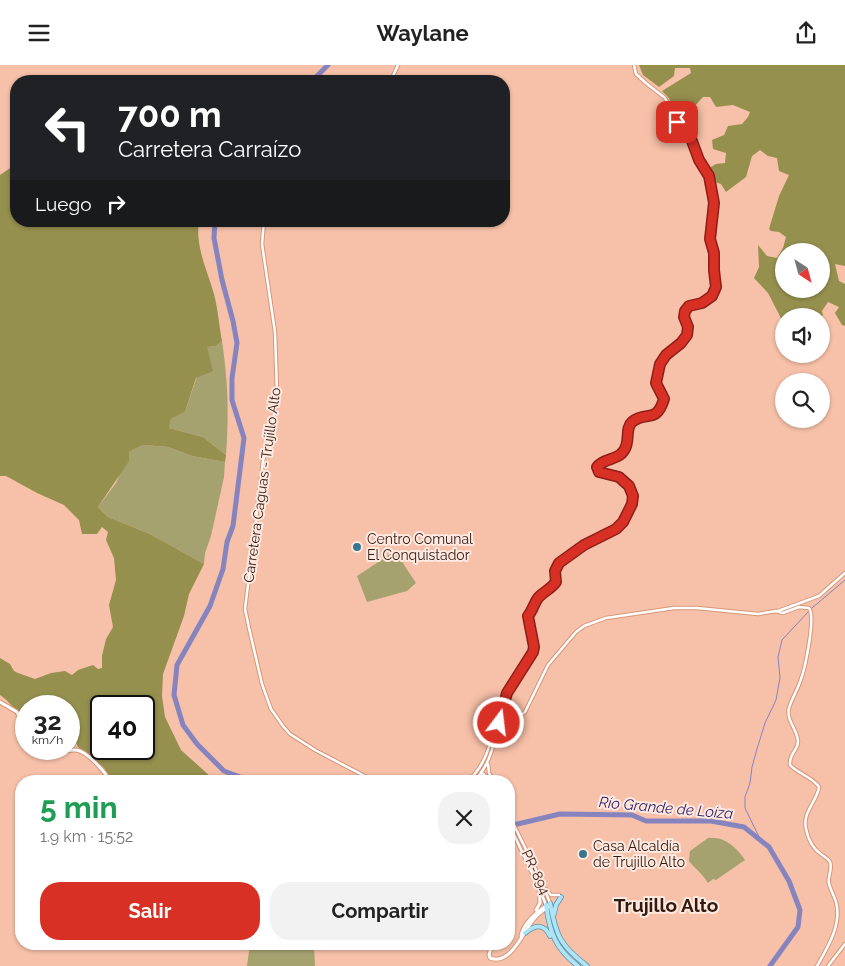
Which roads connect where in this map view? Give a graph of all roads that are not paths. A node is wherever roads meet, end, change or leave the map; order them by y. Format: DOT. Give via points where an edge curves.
graph roads {
  1 [pos="634,65"];
  2 [pos="263,227"];
  3 [pos="845,573"];
  4 [pos="776,611"];
  5 [pos="507,693"];
  6 [pos="0,701"];
  7 [pos="15,711"];
  8 [pos="502,711"];
  9 [pos="510,722"];
  10 [pos="497,723"];
  11 [pos="496,738"];
  12 [pos="80,751"];
  13 [pos="488,762"];
  14 [pos="479,773"];
  15 [pos="106,775"];
  16 [pos="363,775"];
  17 [pos="476,775"];
  18 [pos="482,775"];
  19 [pos="490,775"];
  20 [pos="515,828"];
  21 [pos="515,837"];
  22 [pos="544,886"];
  23 [pos="539,887"];
  24 [pos="560,896"];
  25 [pos="548,905"];
  26 [pos="534,915"];
  27 [pos="554,924"];
  28 [pos="525,933"];
  29 [pos="521,939"];
  30 [pos="845,944"];
  31 [pos="558,946"];
  32 [pos="491,950"];
  33 [pos="578,966"];
  34 [pos="587,966"];
  35 [pos="817,966"];
  36 [pos="828,966"];
  1 -- 5 [label="street" via="636,74 665,98 676,121 689,133 709,176 714,203 710,239 716,287 712,296 685,311 687,335 660,364 656,383 664,399 661,408 655,415 632,422 624,452 597,467 599,472 619,477 629,486 633,496 626,516 616,529 584,545 559,563 555,571 556,582 538,598 528,616 533,652"];
  2 -- 16 [label="street, Carretera Caguas - Trujillo Alto" via="262,244 274,332 277,393 263,461 255,528 246,609 249,628 262,684 271,709 283,727 315,750"];
  3 -- 4 [label="street" via="819,596"];
  4 -- 9 [label="street" via="758,615 668,608 606,617 584,626 548,665 525,712"];
  4 -- 35 [label="street" via="783,613 805,607 809,608 812,616 802,679 788,715 798,740 797,748 789,758 790,765 819,787 807,811 806,830 812,845 829,859 828,882 836,901 837,919 830,942"];
  5 -- 8 [label="street"];
  5 -- 10 [label="street"];
  6 -- 7 [label="main road"];
  8 -- 9 [label="street"];
  8 -- 10 [label="street"];
  9 -- 10 [label="street"];
  9 -- 11 [label="street"];
  10 -- 11 [label="street"];
  10 -- 14 [label="street"];
  11 -- 13 [label="street"];
  12 -- 15 [label="main road"];
  13 -- 14 [label="street"];
  13 -- 19 [label="street"];
  14 -- 17 [label="street"];
  14 -- 18 [label="street"];
  20 -- 22 [label="street, PR-894 / PR-894"];
  21 -- 23 [label="street, PR-894 / PR-894"];
  22 -- 24 [label="street" via="551,895"];
  22 -- 25 [label="street, PR-894 / PR-894"];
  23 -- 25 [label="street, PR-894 / PR-894"];
  23 -- 26 [label="main road" via="540,903"];
  24 -- 27 [label="main road" via="554,910"];
  25 -- 26 [label="main road"];
  25 -- 27 [label="main road"];
  25 -- 28 [label="main road"];
  25 -- 31 [label="main road" via="550,928"];
  26 -- 29 [label="main road"];
  27 -- 34 [label="main road" via="566,948"];
  28 -- 29 [label="main road"];
  28 -- 31 [label="main road" via="534,926 543,927"];
  29 -- 32 [label="main road" via="514,952 501,961 489,957"];
  30 -- 36 [label="street"];
  31 -- 33 [label="main road"];
}
